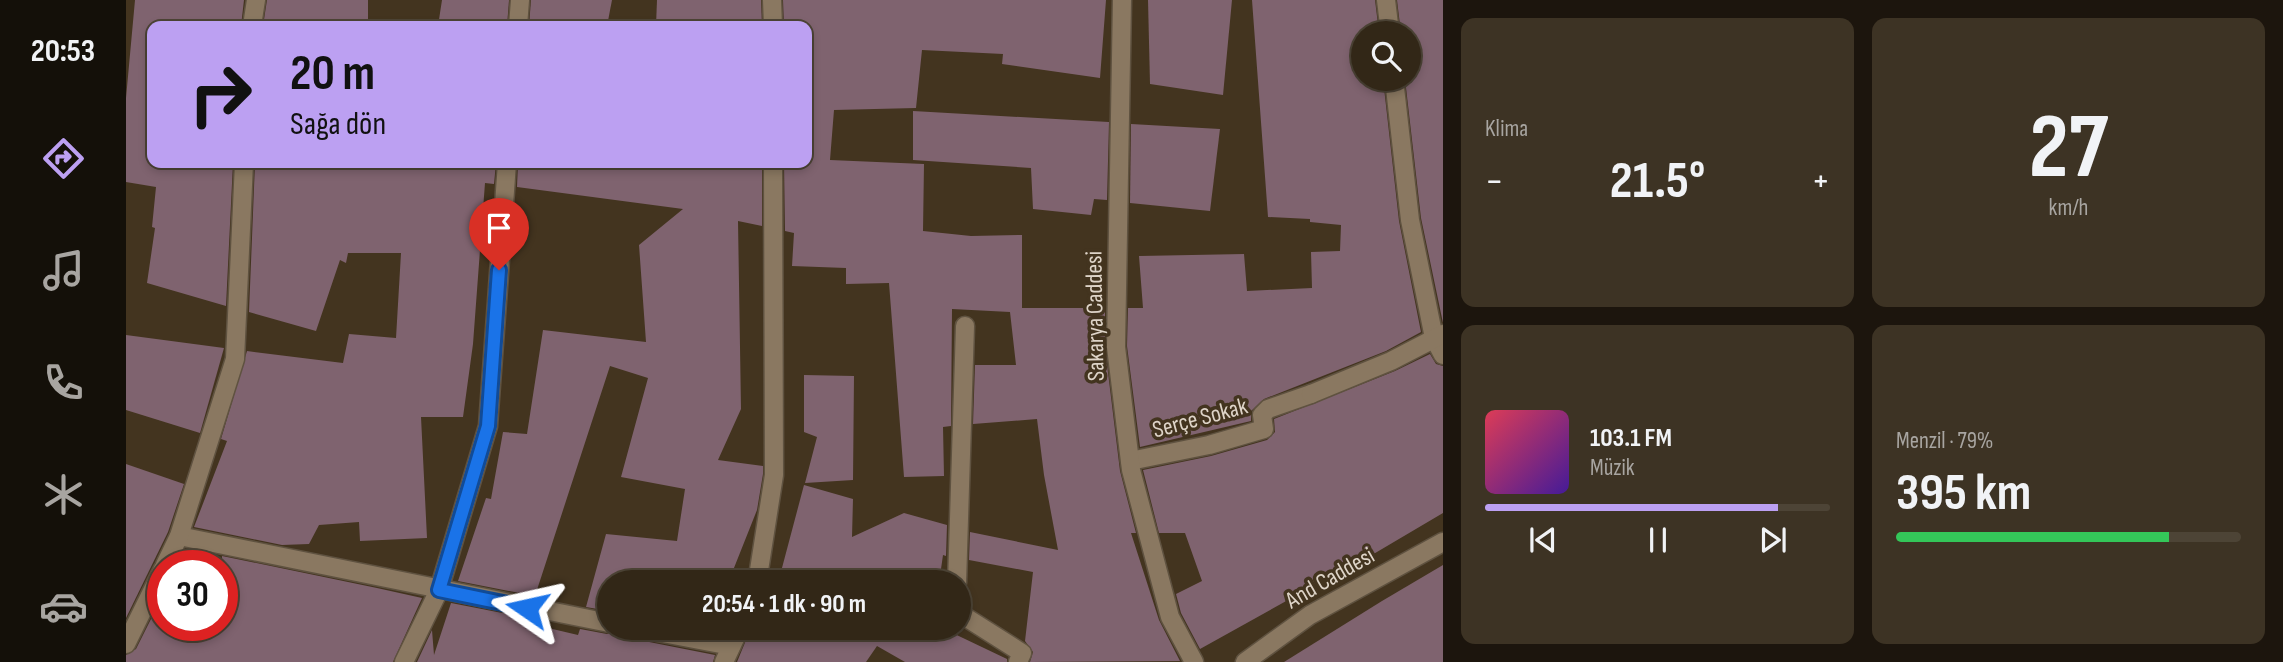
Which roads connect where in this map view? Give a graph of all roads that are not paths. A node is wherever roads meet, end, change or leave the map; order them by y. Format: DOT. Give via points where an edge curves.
graph roads {
  1 [pos="256,0"];
  2 [pos="520,0"];
  3 [pos="772,0"];
  4 [pos="1122,0"];
  5 [pos="1386,0"];
  6 [pos="253,21"];
  7 [pos="518,21"];
  8 [pos="772,21"];
  9 [pos="1389,21"];
  10 [pos="1395,91"];
  11 [pos="244,168"];
  12 [pos="507,168"];
  13 [pos="773,168"];
  14 [pos="965,326"];
  15 [pos="1439,336"];
  16 [pos="1443,355"];
  17 [pos="1130,460"];
  18 [pos="179,536"];
  19 [pos="1443,542"];
  20 [pos="172,550"];
  21 [pos="759,570"];
  22 [pos="957,570"];
  23 [pos="439,590"];
  24 [pos="147,601"];
  25 [pos="597,621"];
  26 [pos="971,621"];
  27 [pos="678,640"];
  28 [pos="126,644"];
  29 [pos="727,654"];
  30 [pos="404,662"];
  31 [pos="1018,662"];
  32 [pos="1194,662"];
  33 [pos="1245,662"];
  1 -- 6 [label="street"];
  2 -- 7 [label="street"];
  3 -- 8 [label="street"];
  4 -- 17 [label="street, Sakarya Caddesi" via="1116,347"];
  5 -- 9 [label="street"];
  10 -- 15 [label="street" via="1410,220"];
  11 -- 18 [label="street" via="236,359"];
  12 -- 23 [label="street" via="488,426"];
  13 -- 21 [label="street" via="774,475"];
  14 -- 22 [label="street"];
  15 -- 16 [label="street"];
  15 -- 17 [label="street, Serçe Sokak" via="1391,362 1268,409 1262,415 1264,429"];
  17 -- 32 [label="street, Sakarya Caddesi" via="1170,617"];
  18 -- 20 [label="street"];
  18 -- 23 [label="street"];
  19 -- 33 [label="street, And Caddesi" via="1310,615"];
  23 -- 25 [label="street"];
  23 -- 30 [label="street"];
  24 -- 28 [label="street"];
  26 -- 31 [label="street" via="1022,653"];
  27 -- 29 [label="street"];
}
